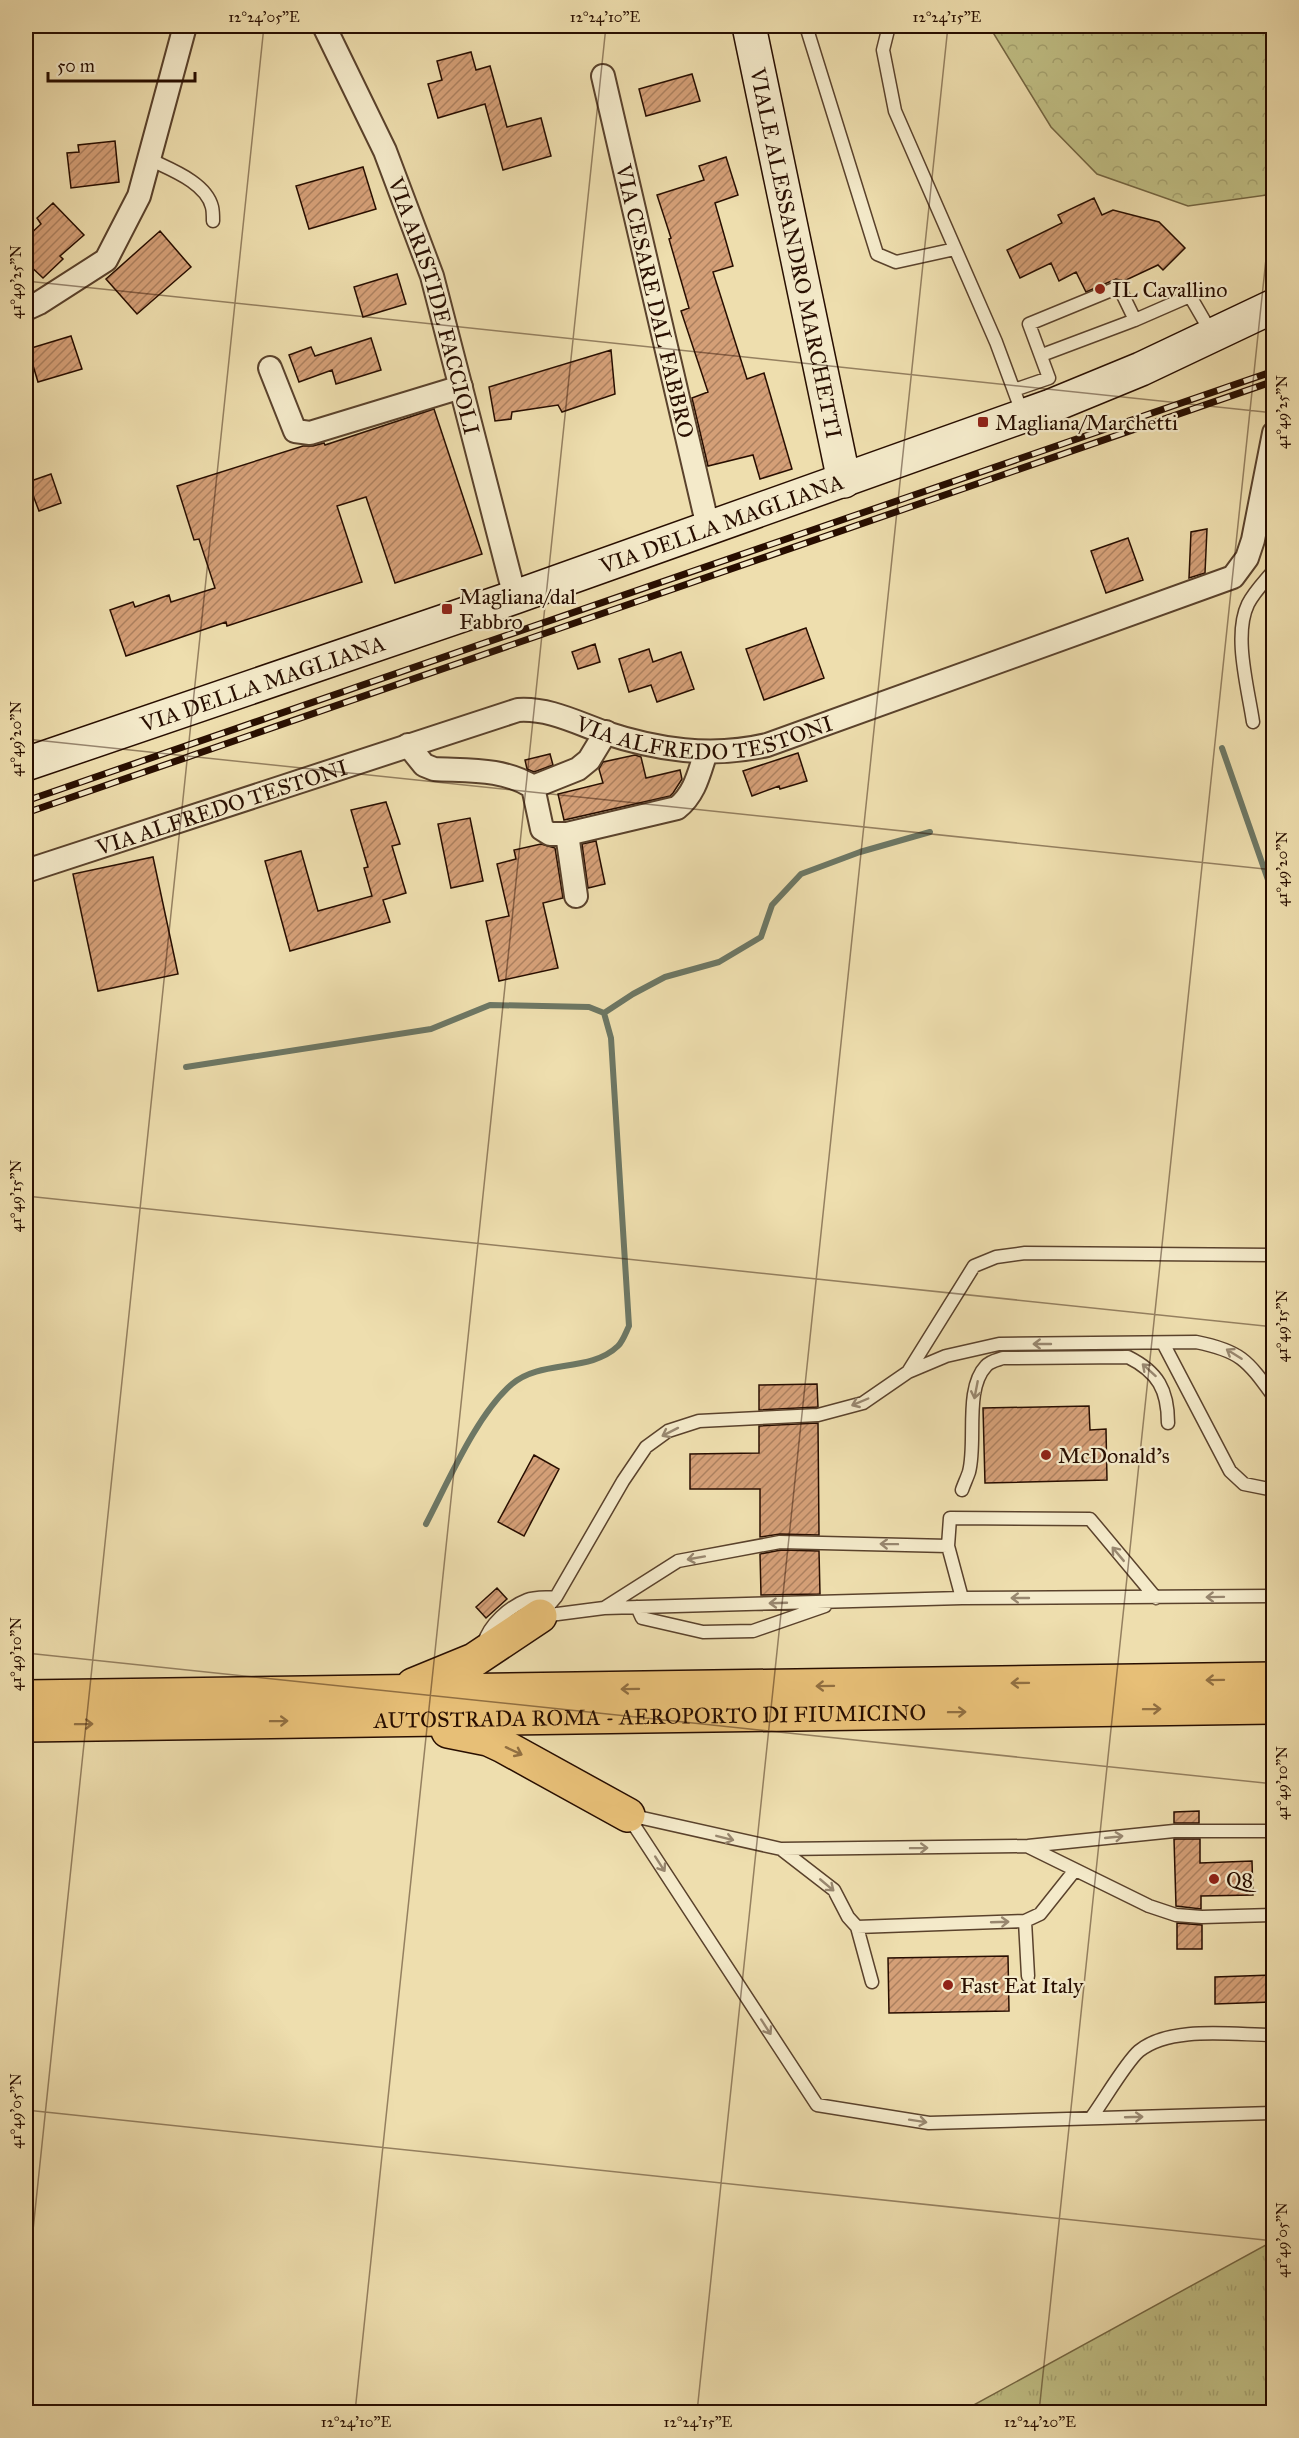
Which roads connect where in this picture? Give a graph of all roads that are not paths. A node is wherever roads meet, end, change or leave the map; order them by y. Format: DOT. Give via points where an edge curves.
graph roads {
  1 [pos="185,26"];
  2 [pos="324,26"];
  3 [pos="749,26"];
  4 [pos="806,26"];
  5 [pos="889,26"];
  6 [pos="603,76"];
  7 [pos="148,159"];
  8 [pos="213,221"];
  9 [pos="956,249"];
  10 [pos="1274,306"];
  11 [pos="26,309"];
  12 [pos="1135,320"];
  13 [pos="1212,334"];
  14 [pos="1042,355"];
  15 [pos="270,368"];
  16 [pos="461,387"];
  17 [pos="1019,403"];
  18 [pos="1274,433"];
  19 [pos="844,481"];
  20 [pos="708,527"];
  21 [pos="1274,570"];
  22 [pos="515,597"];
  23 [pos="1253,722"];
  24 [pos="606,732"];
  25 [pos="408,745"];
  26 [pos="706,752"];
  27 [pos="26,764"];
  28 [pos="533,787"];
  29 [pos="567,834"];
  30 [pos="26,871"];
  31 [pos="576,896"];
  32 [pos="1274,1256"];
  33 [pos="1162,1343"];
  34 [pos="908,1372"];
  35 [pos="1274,1396"];
  36 [pos="1168,1423"];
  37 [pos="962,1490"];
  38 [pos="1274,1490"];
  39 [pos="948,1546"];
  40 [pos="1274,1596"];
  41 [pos="962,1598"];
  42 [pos="1156,1598"];
  43 [pos="838,1601"];
  44 [pos="548,1606"];
  45 [pos="638,1607"];
  46 [pos="604,1608"];
  47 [pos="1274,1679"];
  48 [pos="396,1692"];
  49 [pos="26,1696"];
  50 [pos="1274,1707"];
  51 [pos="376,1720"];
  52 [pos="26,1725"];
  53 [pos="628,1815"];
  54 [pos="1274,1831"];
  55 [pos="1028,1846"];
  56 [pos="781,1850"];
  57 [pos="1075,1869"];
  58 [pos="1274,1915"];
  59 [pos="1025,1921"];
  60 [pos="857,1927"];
  61 [pos="1028,1976"];
  62 [pos="872,1982"];
  63 [pos="1274,2035"];
  64 [pos="1274,2113"];
  65 [pos="1091,2118"];
  1 -- 7 [label="street"];
  2 -- 16 [label="street, VIA ARISTIDE FACCIOLI" via="385,151 432,276"];
  3 -- 19 [label="main road, VIALE ALESSANDRO MARCHETTI"];
  4 -- 9 [label="lane" via="877,254 896,262"];
  5 -- 9 [label="lane" via="883,50 895,111"];
  6 -- 20 [label="street, VIA CESARE DAL FABBRO"];
  7 -- 8 [label="lane" via="204,191 212,206"];
  7 -- 11 [label="street" via="139,196 105,260"];
  9 -- 17 [label="lane"];
  10 -- 13 [label="main road, VIA DELLA MAGLIANA"];
  12 -- 13 [label="lane" via="1190,296"];
  12 -- 14 [label="lane"];
  12 -- 14 [label="lane" via="1119,287 1029,324"];
  13 -- 17 [label="main road, VIA DELLA MAGLIANA" via="1141,369"];
  14 -- 17 [label="lane" via="1049,378"];
  15 -- 16 [label="street" via="295,431 310,433"];
  16 -- 22 [label="street, VIA ARISTIDE FACCIOLI"];
  17 -- 19 [label="main road, VIA DELLA MAGLIANA"];
  18 -- 26 [label="street, VIA ALFREDO TESTONI" via="1253,540 1247,558 1233,577 767,746"];
  19 -- 20 [label="main road, VIA DELLA MAGLIANA"];
  20 -- 22 [label="main road, VIA DELLA MAGLIANA"];
  21 -- 23 [label="lane" via="1249,602 1242,619"];
  22 -- 27 [label="main road, VIA DELLA MAGLIANA"];
  24 -- 25 [label="street, VIA ALFREDO TESTONI" via="544,711 518,710"];
  24 -- 26 [label="street, VIA ALFREDO TESTONI" via="666,748"];
  24 -- 28 [label="street" via="589,760 578,769"];
  25 -- 28 [label="street" via="424,765 434,769 498,772"];
  25 -- 30 [label="street, VIA ALFREDO TESTONI"];
  26 -- 29 [label="street" via="695,787 677,808"];
  28 -- 29 [label="street" via="542,829 550,834"];
  29 -- 31 [label="street"];
  32 -- 34 [label="lane" via="1025,1253 996,1257 974,1266"];
  33 -- 34 [label="lane, one-way" via="999,1344 946,1356"];
  35 -- 33 [label="lane, one-way" via="1250,1365 1224,1348 1196,1342"];
  33 -- 38 [label="lane" via="1230,1471 1245,1484"];
  34 -- 44 [label="lane, one-way" via="863,1402 818,1415 699,1420 668,1431 646,1447 634,1464"];
  36 -- 37 [label="lane, one-way" via="1162,1385 1143,1364 1128,1357 993,1361 978,1379 969,1471"];
  39 -- 41 [label="lane"];
  42 -- 39 [label="lane, one-way" via="1090,1519 950,1518"];
  39 -- 46 [label="lane, one-way" via="780,1542 678,1561"];
  40 -- 42 [label="lane, one-way"];
  42 -- 41 [label="lane, one-way"];
  41 -- 43 [label="lane"];
  43 -- 45 [label="lane, one-way"];
  43 -- 45 [label="lane" via="753,1631 703,1632 642,1618"];
  44 -- 46 [label="lane"];
  44 -- 48 [label="highway" via="482,1655"];
  45 -- 46 [label="lane"];
  47 -- 48 [label="highway, AUTOSTRADA ROMA - AEROPORTO DI FIUMICINO, one-way"];
  48 -- 49 [label="highway, AUTOSTRADA ROMA - AEROPORTO DI FIUMICINO"];
  51 -- 50 [label="highway, AUTOSTRADA ROMA - AEROPORTO DI FIUMICINO, one-way"];
  52 -- 51 [label="highway, AUTOSTRADA ROMA - AEROPORTO DI FIUMICINO, one-way"];
  51 -- 53 [label="highway, one-way" via="488,1739"];
  53 -- 56 [label="lane, one-way"];
  53 -- 65 [label="lane, one-way" via="817,2105 929,2123"];
  55 -- 54 [label="lane, one-way" via="1174,1831"];
  56 -- 55 [label="lane, one-way"];
  55 -- 57 [label="lane"];
  56 -- 60 [label="lane, one-way" via="834,1890"];
  57 -- 58 [label="lane" via="1149,1906 1176,1915"];
  57 -- 59 [label="lane" via="1040,1914"];
  60 -- 59 [label="lane, one-way"];
  59 -- 61 [label="lane"];
  60 -- 62 [label="lane"];
  63 -- 65 [label="lane" via="1181,2034 1156,2040 1137,2052"];
  65 -- 64 [label="lane, one-way"];
}
